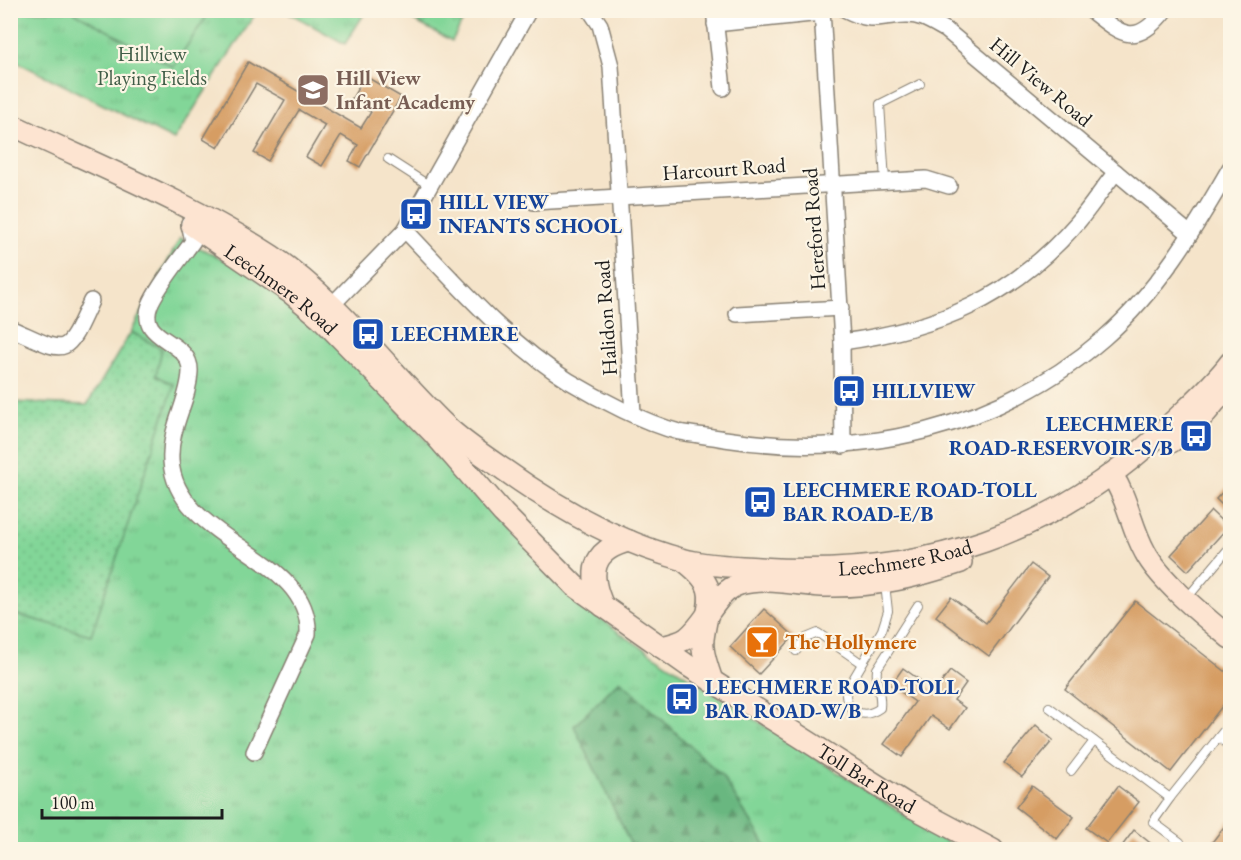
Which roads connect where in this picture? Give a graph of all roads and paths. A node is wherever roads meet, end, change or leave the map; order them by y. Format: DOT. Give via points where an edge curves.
graph roads {
  1 [pos="529,10"];
  2 [pos="590,10"];
  3 [pos="846,10"];
  4 [pos="1090,10"];
  5 [pos="1165,10"];
  6 [pos="822,12"];
  7 [pos="714,17"];
  8 [pos="920,84"];
  9 [pos="723,88"];
  10 [pos="10,124"];
  11 [pos="10,140"];
  12 [pos="388,159"];
  13 [pos="1230,168"];
  14 [pos="1116,172"];
  15 [pos="885,181"];
  16 [pos="832,183"];
  17 [pos="430,186"];
  18 [pos="949,186"];
  19 [pos="619,196"];
  20 [pos="534,202"];
  21 [pos="189,223"];
  22 [pos="405,230"];
  23 [pos="1190,234"];
  24 [pos="92,301"];
  25 [pos="841,308"];
  26 [pos="326,311"];
  27 [pos="737,314"];
  28 [pos="10,328"];
  29 [pos="842,342"];
  30 [pos="1230,363"];
  31 [pos="1230,384"];
  32 [pos="633,413"];
  33 [pos="843,446"];
  34 [pos="1111,484"];
  35 [pos="629,541"];
  36 [pos="1230,548"];
  37 [pos="680,558"];
  38 [pos="885,584"];
  39 [pos="1186,599"];
  40 [pos="918,605"];
  41 [pos="603,606"];
  42 [pos="710,613"];
  43 [pos="1230,638"];
  44 [pos="662,647"];
  45 [pos="796,651"];
  46 [pos="861,663"];
  47 [pos="687,665"];
  48 [pos="712,681"];
  49 [pos="1050,707"];
  50 [pos="1230,723"];
  51 [pos="1219,738"];
  52 [pos="1094,741"];
  53 [pos="1230,747"];
  54 [pos="254,752"];
  55 [pos="1071,771"];
  56 [pos="1170,798"];
  57 [pos="1180,842"];
  58 [pos="993,849"];
  1 -- 17 [label="street"];
  2 -- 19 [label="street, Halidon Road" via="600,25 611,66"];
  3 -- 14 [label="street, Hill View Road" via="863,19 907,15 926,18"];
  4 -- 5 [label="street" via="1121,34 1139,33 1151,27"];
  6 -- 7 [label="street"];
  6 -- 16 [label="street, Hereford Road"];
  7 -- 9 [label="street"];
  8 -- 15 [label="lane" via="880,104"];
  10 -- 26 [label="main road, Leechmere Road" via="201,215 271,256"];
  11 -- 21 [label="main road, Leechmere Road"];
  12 -- 17 [label="lane"];
  13 -- 23 [label="street"];
  14 -- 23 [label="street, Hill View Road"];
  14 -- 29 [label="street" via="1078,222 1014,283 972,307 927,323 879,337"];
  15 -- 16 [label="street, Harcourt Road"];
  15 -- 18 [label="street, Harcourt Road" via="926,179"];
  16 -- 19 [label="street, Harcourt Road"];
  16 -- 25 [label="street, Hereford Road"];
  17 -- 22 [label="street"];
  19 -- 20 [label="street, Harcourt Road"];
  19 -- 32 [label="street, Halidon Road"];
  21 -- 26 [label="main road, Leechmere Road" via="291,293"];
  21 -- 54 [label="street" via="193,240 149,306 150,327 187,356 190,372 172,435 171,462 177,487 190,506 215,529 294,591 305,605 308,620 308,634"];
  22 -- 26 [label="street"];
  22 -- 32 [label="street" via="491,317 536,356 594,395"];
  23 -- 33 [label="street" via="1160,279 1131,310 1104,337 1043,382 943,427"];
  24 -- 28 [label="street" via="73,342 65,347 54,348"];
  25 -- 27 [label="street"];
  25 -- 29 [label="street, Hereford Road"];
  26 -- 35 [label="main road, Leechmere Road" via="449,429 554,503"];
  26 -- 41 [label="main road, Leechmere Road" via="511,521 575,586"];
  29 -- 33 [label="street, Hereford Road"];
  30 -- 34 [label="main road, Leechmere Road"];
  31 -- 34 [label="main road, Leechmere Road" via="1204,415"];
  32 -- 33 [label="street" via="679,432 778,446"];
  34 -- 37 [label="main road, Leechmere Road" via="1001,537 882,566 798,571 716,566"];
  34 -- 38 [label="main road, Leechmere Road" via="1084,509 1001,548"];
  34 -- 39 [label="main road" via="1146,554"];
  35 -- 37 [label="main road, Leechmere Road"];
  35 -- 41 [label="main road" via="602,555 593,572"];
  36 -- 39 [label="lane"];
  37 -- 42 [label="main road" via="699,572 710,597"];
  38 -- 42 [label="main road, Leechmere Road" via="825,586 756,581 725,591"];
  38 -- 46 [label="lane" via="888,611 882,630"];
  39 -- 43 [label="main road"];
  40 -- 46 [label="lane" via="877,669 880,708 862,715 851,710 846,702 846,691"];
  41 -- 44 [label="main road, Leechmere Road"];
  42 -- 44 [label="main road, Leechmere Road" via="685,640"];
  42 -- 48 [label="main road" via="703,640"];
  44 -- 47 [label="main road, Leechmere Road"];
  45 -- 46 [label="lane" via="806,638 818,633"];
  47 -- 48 [label="main road, Toll Bar Road"];
  48 -- 58 [label="main road, Toll Bar Road" via="904,803"];
  49 -- 52 [label="lane"];
  50 -- 51 [label="lane"];
  51 -- 53 [label="lane"];
  51 -- 56 [label="lane"];
  52 -- 55 [label="lane"];
  52 -- 56 [label="lane"];
  56 -- 57 [label="lane" via="1154,822"];
}
